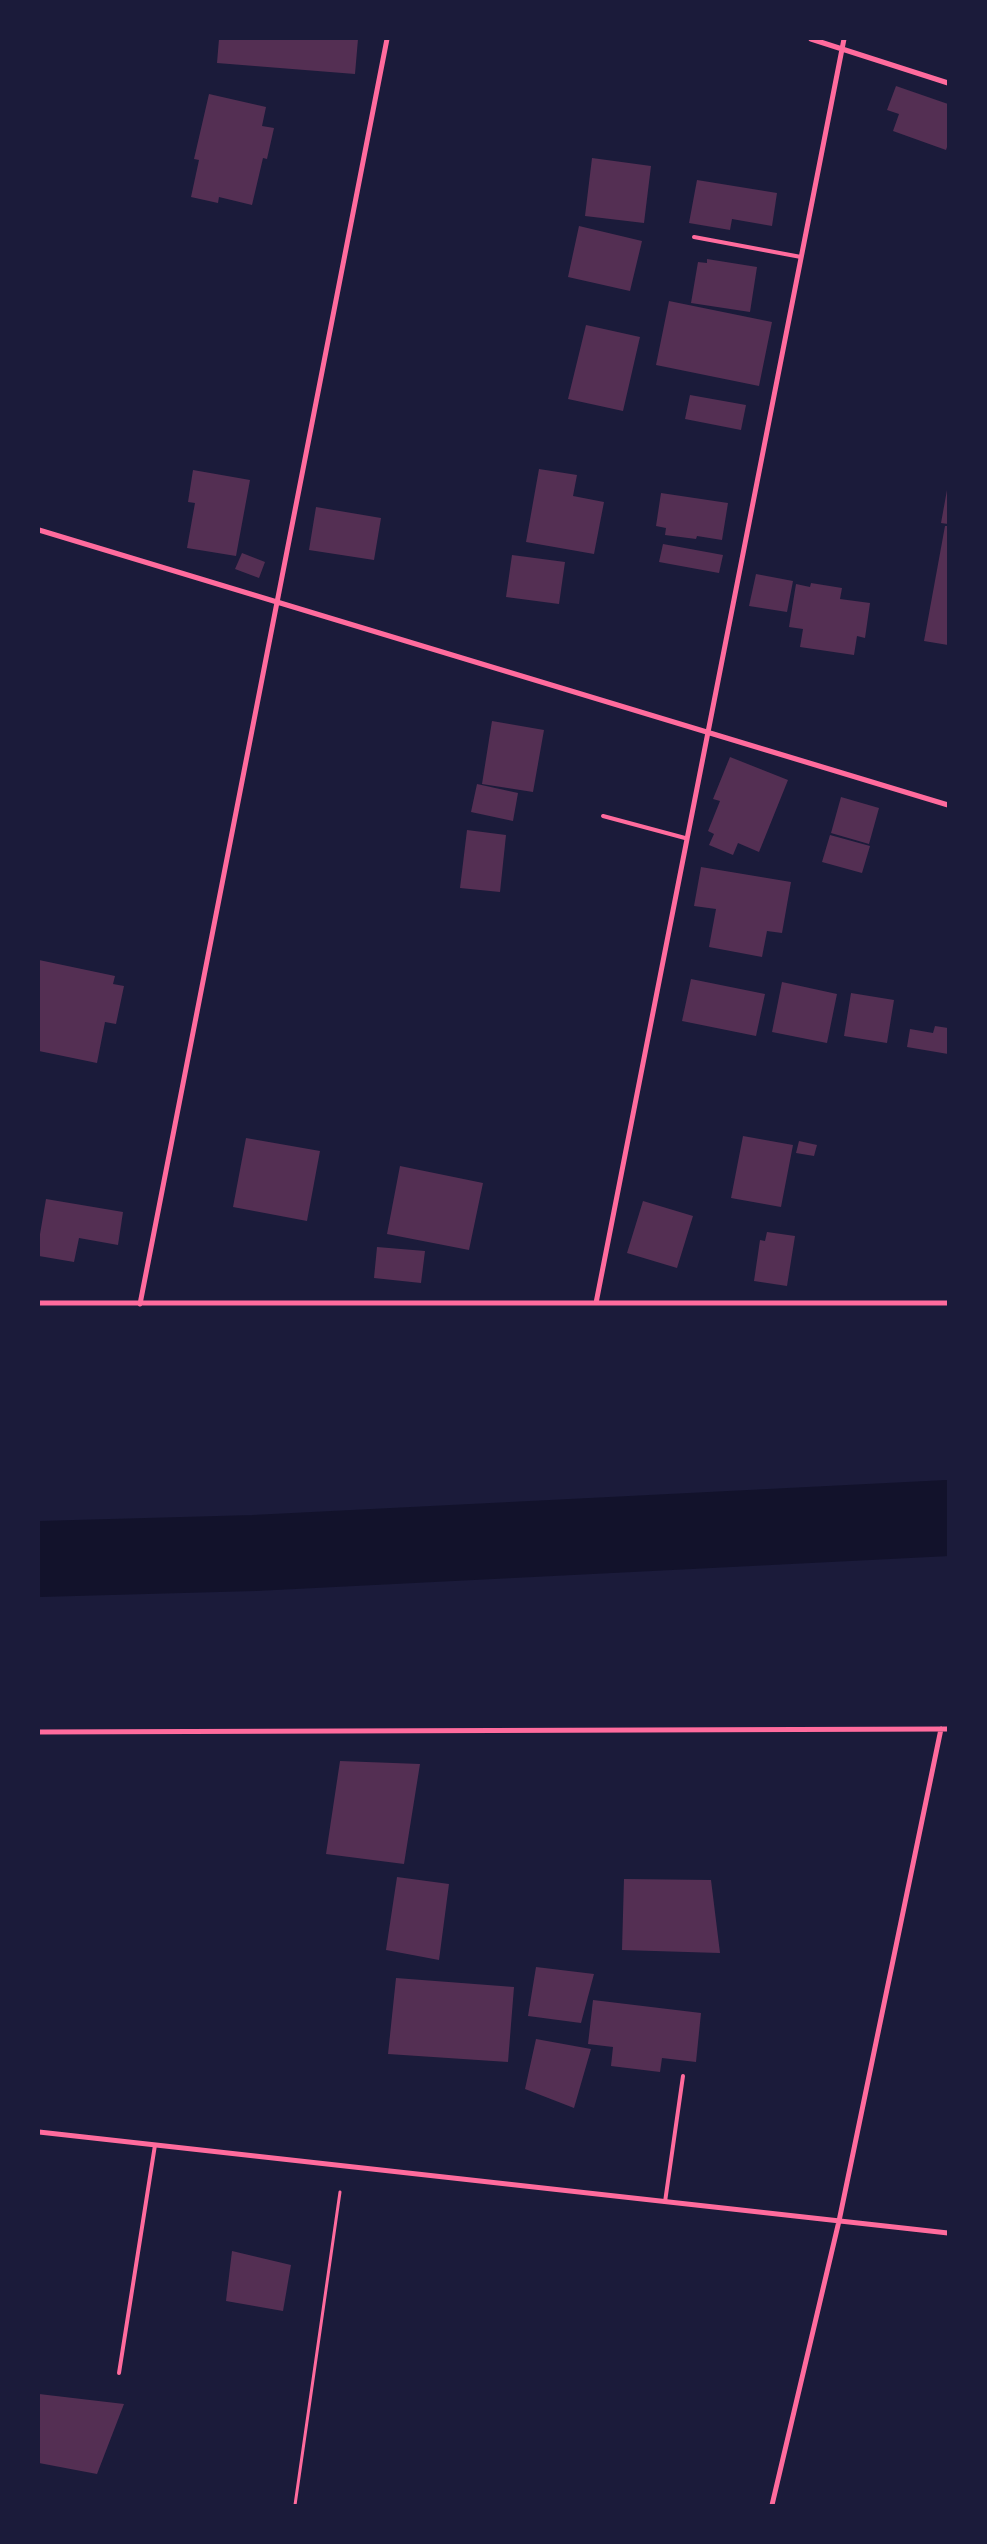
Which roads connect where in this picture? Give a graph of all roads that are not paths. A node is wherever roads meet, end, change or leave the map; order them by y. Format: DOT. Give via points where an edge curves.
graph roads {
  1 [pos="387,39"];
  2 [pos="812,39"];
  3 [pos="844,39"];
  4 [pos="842,49"];
  5 [pos="948,83"];
  6 [pos="694,237"];
  7 [pos="801,257"];
  8 [pos="39,530"];
  9 [pos="277,603"];
  10 [pos="706,731"];
  11 [pos="948,805"];
  12 [pos="603,816"];
  13 [pos="685,838"];
  14 [pos="948,1302"];
  15 [pos="39,1303"];
  16 [pos="596,1303"];
  17 [pos="140,1304"];
  18 [pos="941,1729"];
  19 [pos="948,1729"];
  20 [pos="39,1732"];
  21 [pos="683,2076"];
  22 [pos="39,2132"];
  23 [pos="155,2145"];
  24 [pos="665,2202"];
  25 [pos="839,2221"];
  26 [pos="948,2233"];
  27 [pos="119,2373"];
  28 [pos="772,2505"];
  1 -- 9 [label="street"];
  2 -- 4 [label="street"];
  3 -- 4 [label="street"];
  4 -- 5 [label="street"];
  4 -- 7 [label="street"];
  6 -- 7 [label="lane"];
  7 -- 10 [label="street"];
  8 -- 9 [label="street"];
  9 -- 10 [label="street"];
  9 -- 17 [label="street"];
  10 -- 11 [label="street"];
  10 -- 13 [label="street"];
  12 -- 13 [label="lane"];
  13 -- 16 [label="street"];
  14 -- 16 [label="street"];
  15 -- 17 [label="street"];
  16 -- 17 [label="street"];
  18 -- 19 [label="street"];
  18 -- 20 [label="street"];
  18 -- 25 [label="street"];
  21 -- 24 [label="lane"];
  22 -- 23 [label="street"];
  23 -- 24 [label="street"];
  23 -- 27 [label="lane"];
  24 -- 25 [label="street"];
  25 -- 26 [label="street"];
  25 -- 28 [label="street"];
}
